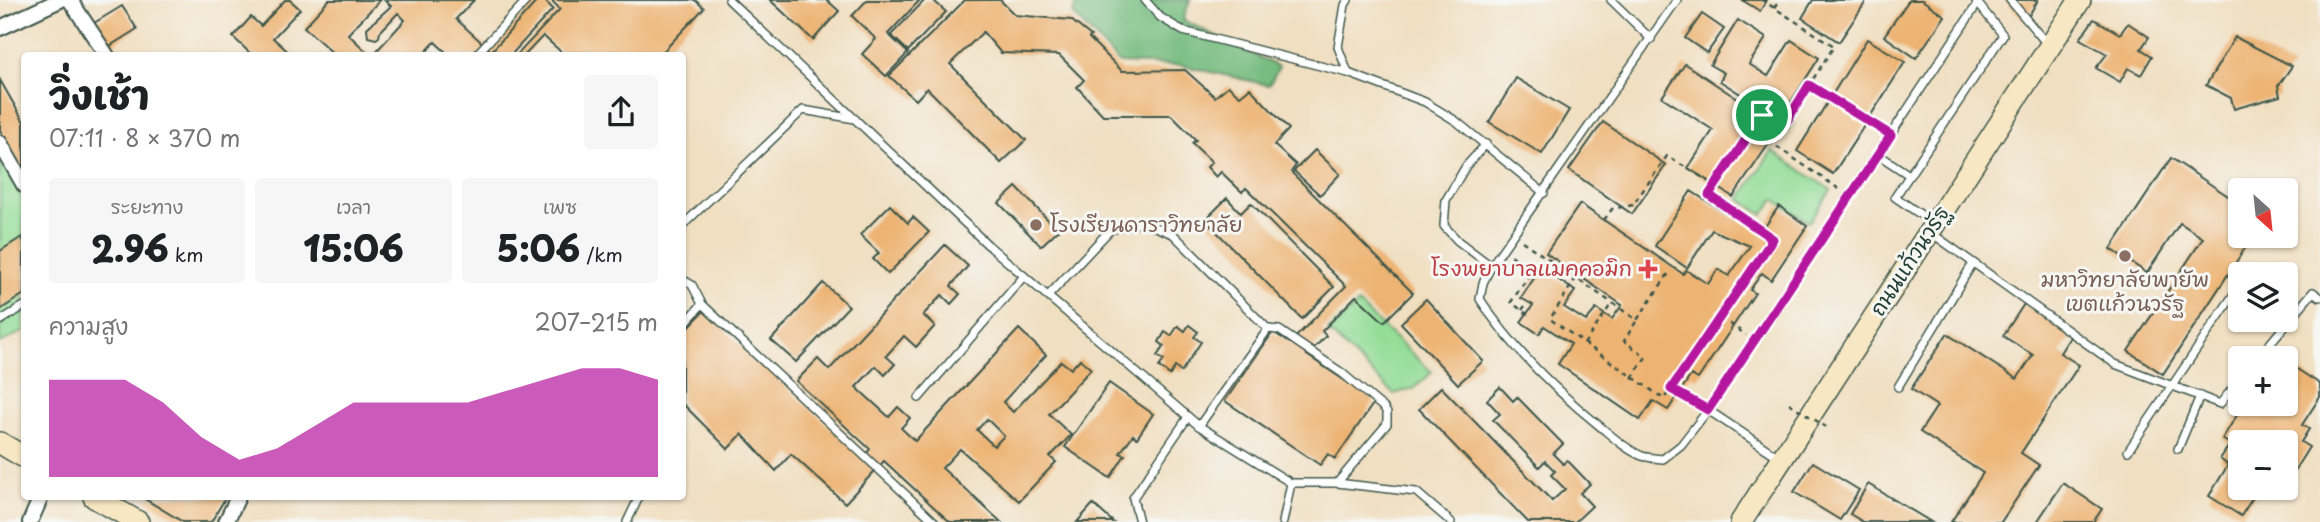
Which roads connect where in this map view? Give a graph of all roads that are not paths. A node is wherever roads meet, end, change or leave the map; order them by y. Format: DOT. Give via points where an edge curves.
graph roads {
  1 [pos="60,0"];
  2 [pos="70,0"];
  3 [pos="527,0"];
  4 [pos="729,0"];
  5 [pos="1145,0"];
  6 [pos="1348,0"];
  7 [pos="1611,0"];
  8 [pos="1677,0"];
  9 [pos="2010,0"];
  10 [pos="2080,0"];
  11 [pos="1976,2"];
  12 [pos="0,28"];
  13 [pos="1651,39"];
  14 [pos="2050,47"];
  15 [pos="104,52"];
  16 [pos="479,52"];
  17 [pos="1348,73"];
  18 [pos="856,120"];
  19 [pos="0,143"];
  20 [pos="1486,144"];
  21 [pos="1879,155"];
  22 [pos="1909,175"];
  23 [pos="21,180"];
  24 [pos="1544,193"];
  25 [pos="686,222"];
  26 [pos="1932,228"];
  27 [pos="1973,263"];
  28 [pos="1491,266"];
  29 [pos="1024,276"];
  30 [pos="686,281"];
  31 [pos="1048,296"];
  32 [pos="2320,297"];
  33 [pos="2228,303"];
  34 [pos="702,304"];
  35 [pos="21,308"];
  36 [pos="0,321"];
  37 [pos="686,322"];
  38 [pos="1268,329"];
  39 [pos="2268,346"];
  40 [pos="2172,386"];
  41 [pos="1898,387"];
  42 [pos="2228,394"];
  43 [pos="2200,396"];
  44 [pos="919,398"];
  45 [pos="1708,410"];
  46 [pos="1188,416"];
  47 [pos="1199,426"];
  48 [pos="0,443"];
  49 [pos="2178,449"];
  50 [pos="2128,451"];
  51 [pos="21,455"];
  52 [pos="1781,458"];
  53 [pos="1337,483"];
  54 [pos="1291,484"];
  55 [pos="40,500"];
  56 [pos="99,500"];
  57 [pos="237,500"];
  58 [pos="638,500"];
  59 [pos="30,522"];
  60 [pos="138,522"];
  61 [pos="226,522"];
  62 [pos="627,522"];
  63 [pos="935,522"];
  64 [pos="1139,522"];
  65 [pos="1283,522"];
  66 [pos="1451,522"];
  67 [pos="1741,522"];
  1 -- 12 [label="street"];
  2 -- 15 [label="street"];
  3 -- 16 [label="lane"];
  4 -- 18 [label="lane"];
  5 -- 17 [label="lane" via="1160,17 1183,31"];
  6 -- 17 [label="lane" via="1338,47"];
  7 -- 13 [label="lane"];
  8 -- 13 [label="lane"];
  9 -- 14 [label="lane"];
  10 -- 14 [label="street, ถนนแก้วนวรัฐ"];
  11 -- 21 [label="lane"];
  11 -- 22 [label="lane" via="2003,34"];
  13 -- 24 [label="lane"];
  14 -- 26 [label="street, ถนนแก้วนวรัฐ"];
  17 -- 20 [label="lane" via="1425,102"];
  18 -- 25 [label="lane" via="803,110"];
  18 -- 29 [label="lane"];
  19 -- 23 [label="street"];
  20 -- 24 [label="lane"];
  20 -- 28 [label="lane" via="1446,200 1444,226"];
  21 -- 22 [label="lane"];
  21 -- 45 [label="lane"];
  22 -- 26 [label="lane" via="1895,197"];
  24 -- 28 [label="lane"];
  26 -- 27 [label="lane"];
  26 -- 52 [label="street, ถนนแก้วนวรัฐ"];
  27 -- 40 [label="lane" via="2115,364"];
  27 -- 41 [label="lane"];
  28 -- 45 [label="lane" via="1480,299 1495,324 1572,404 1627,448 1663,459 1681,445"];
  29 -- 31 [label="lane"];
  29 -- 44 [label="lane"];
  30 -- 34 [label="lane"];
  31 -- 38 [label="lane" via="1110,230 1143,222 1173,234"];
  31 -- 46 [label="lane"];
  32 -- 39 [label="lane" via="2313,292"];
  33 -- 40 [label="lane"];
  34 -- 37 [label="lane"];
  34 -- 63 [label="lane"];
  35 -- 36 [label="lane"];
  38 -- 47 [label="lane"];
  38 -- 53 [label="lane" via="1279,330 1342,373 1387,413 1387,424"];
  40 -- 43 [label="lane"];
  40 -- 50 [label="lane"];
  42 -- 43 [label="lane" via="2220,404"];
  43 -- 49 [label="lane"];
  45 -- 52 [label="lane"];
  46 -- 47 [label="lane"];
  46 -- 64 [label="lane" via="1133,498"];
  47 -- 54 [label="lane"];
  48 -- 51 [label="street"];
  52 -- 67 [label="street, ถนนแก้วนวรัฐ"];
  53 -- 54 [label="lane"];
  53 -- 66 [label="lane" via="1416,492"];
  54 -- 65 [label="lane"];
  55 -- 59 [label="street"];
  56 -- 60 [label="street"];
  57 -- 61 [label="street"];
  58 -- 62 [label="lane"];
}
